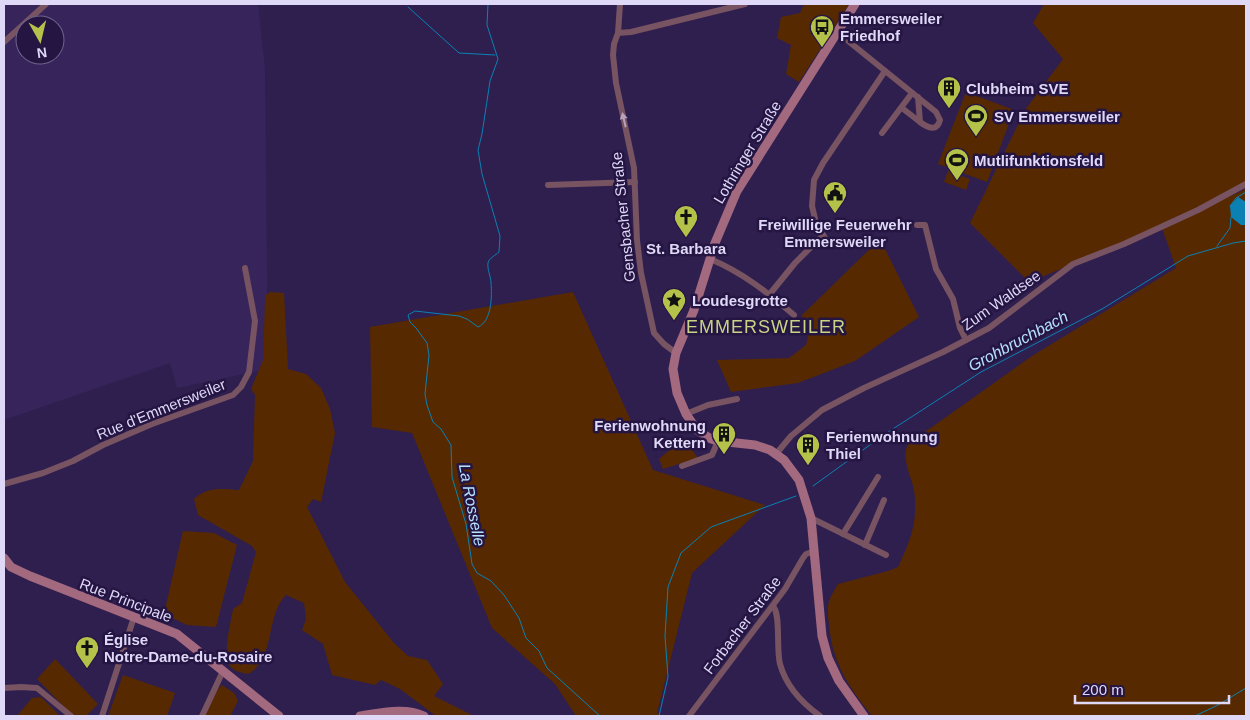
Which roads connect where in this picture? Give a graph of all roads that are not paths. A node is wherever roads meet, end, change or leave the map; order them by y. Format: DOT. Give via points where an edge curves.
graph roads {
  1 [pos="46,4"];
  2 [pos="620,4"];
  3 [pos="745,4"];
  4 [pos="855,4"];
  5 [pos="837,32"];
  6 [pos="618,33"];
  7 [pos="4,42"];
  8 [pos="885,71"];
  9 [pos="912,93"];
  10 [pos="918,98"];
  11 [pos="902,108"];
  12 [pos="920,122"];
  13 [pos="882,134"];
  14 [pos="635,182"];
  15 [pos="1246,184"];
  16 [pos="548,185"];
  17 [pos="917,225"];
  18 [pos="710,258"];
  19 [pos="245,268"];
  20 [pos="769,295"];
  21 [pos="794,315"];
  22 [pos="966,340"];
  23 [pos="676,353"];
  24 [pos="737,399"];
  25 [pos="686,414"];
  26 [pos="718,441"];
  27 [pos="776,454"];
  28 [pos="682,466"];
  29 [pos="878,477"];
  30 [pos="4,484"];
  31 [pos="884,500"];
  32 [pos="811,518"];
  33 [pos="843,534"];
  34 [pos="866,545"];
  35 [pos="815,551"];
  36 [pos="886,555"];
  37 [pos="4,558"];
  38 [pos="7,568"];
  39 [pos="772,606"];
  40 [pos="134,617"];
  41 [pos="223,671"];
  42 [pos="4,688"];
  43 [pos="383,713"];
  44 [pos="71,716"];
  45 [pos="102,716"];
  46 [pos="202,716"];
  47 [pos="279,716"];
  48 [pos="360,716"];
  49 [pos="393,716"];
  50 [pos="424,716"];
  51 [pos="689,716"];
  52 [pos="820,716"];
  53 [pos="864,716"];
  1 -- 7 [label="street"];
  2 -- 6 [label="street, Gensbacher Straße"];
  3 -- 6 [label="street"];
  4 -- 5 [label="main road, Lothringer Straße"];
  5 -- 8 [label="street"];
  5 -- 18 [label="main road, Lothringer Straße" via="737,191"];
  14 -- 6 [label="street, Gensbacher Straße, one-way" via="614,67 614,44"];
  8 -- 9 [label="street"];
  8 -- 20 [label="street" via="814,180 812,206 824,237 795,263"];
  9 -- 10 [label="street"];
  9 -- 11 [label="street"];
  10 -- 12 [label="street"];
  10 -- 12 [label="street" via="936,112 940,120 939,125 931,128"];
  11 -- 12 [label="street"];
  11 -- 13 [label="street"];
  14 -- 16 [label="street"];
  14 -- 23 [label="street, Gensbacher Straße" via="638,256 652,327 664,344"];
  15 -- 22 [label="street, Zum Waldsee" via="1198,210 1073,264 988,328"];
  17 -- 22 [label="street" via="925,225 936,269 952,299"];
  18 -- 20 [label="street"];
  18 -- 23 [label="main road, Lothringer Straße"];
  19 -- 30 [label="street, Rue d'Emmersweiler" via="255,321 249,372 238,390 103,445 73,461"];
  20 -- 21 [label="street"];
  22 -- 27 [label="street, Zum Waldsee" via="838,400 809,420"];
  23 -- 25 [label="main road" via="674,377"];
  24 -- 25 [label="street"];
  25 -- 26 [label="main road" via="698,430"];
  26 -- 27 [label="main road" via="755,445"];
  26 -- 28 [label="street" via="712,455"];
  27 -- 32 [label="main road" via="790,466"];
  29 -- 33 [label="street"];
  31 -- 34 [label="street"];
  32 -- 33 [label="street"];
  32 -- 35 [label="main road"];
  33 -- 34 [label="street"];
  34 -- 36 [label="street"];
  35 -- 39 [label="street, Forbacher Straße" via="806,554"];
  35 -- 53 [label="main road" via="820,625 825,647 839,681"];
  37 -- 38 [label="main road, Rue Principale"];
  38 -- 40 [label="main road, Rue Principale"];
  39 -- 51 [label="street, Forbacher Straße"];
  39 -- 52 [label="street" via="777,612 778,654 784,674 800,699"];
  40 -- 41 [label="main road, Rue Principale" via="177,634"];
  40 -- 45 [label="street"];
  41 -- 46 [label="street"];
  41 -- 47 [label="main road, Rue Principale"];
  42 -- 44 [label="street" via="37,688"];
  43 -- 48 [label="main road"];
  43 -- 49 [label="street"];
  43 -- 50 [label="main road" via="409,711"];
}
